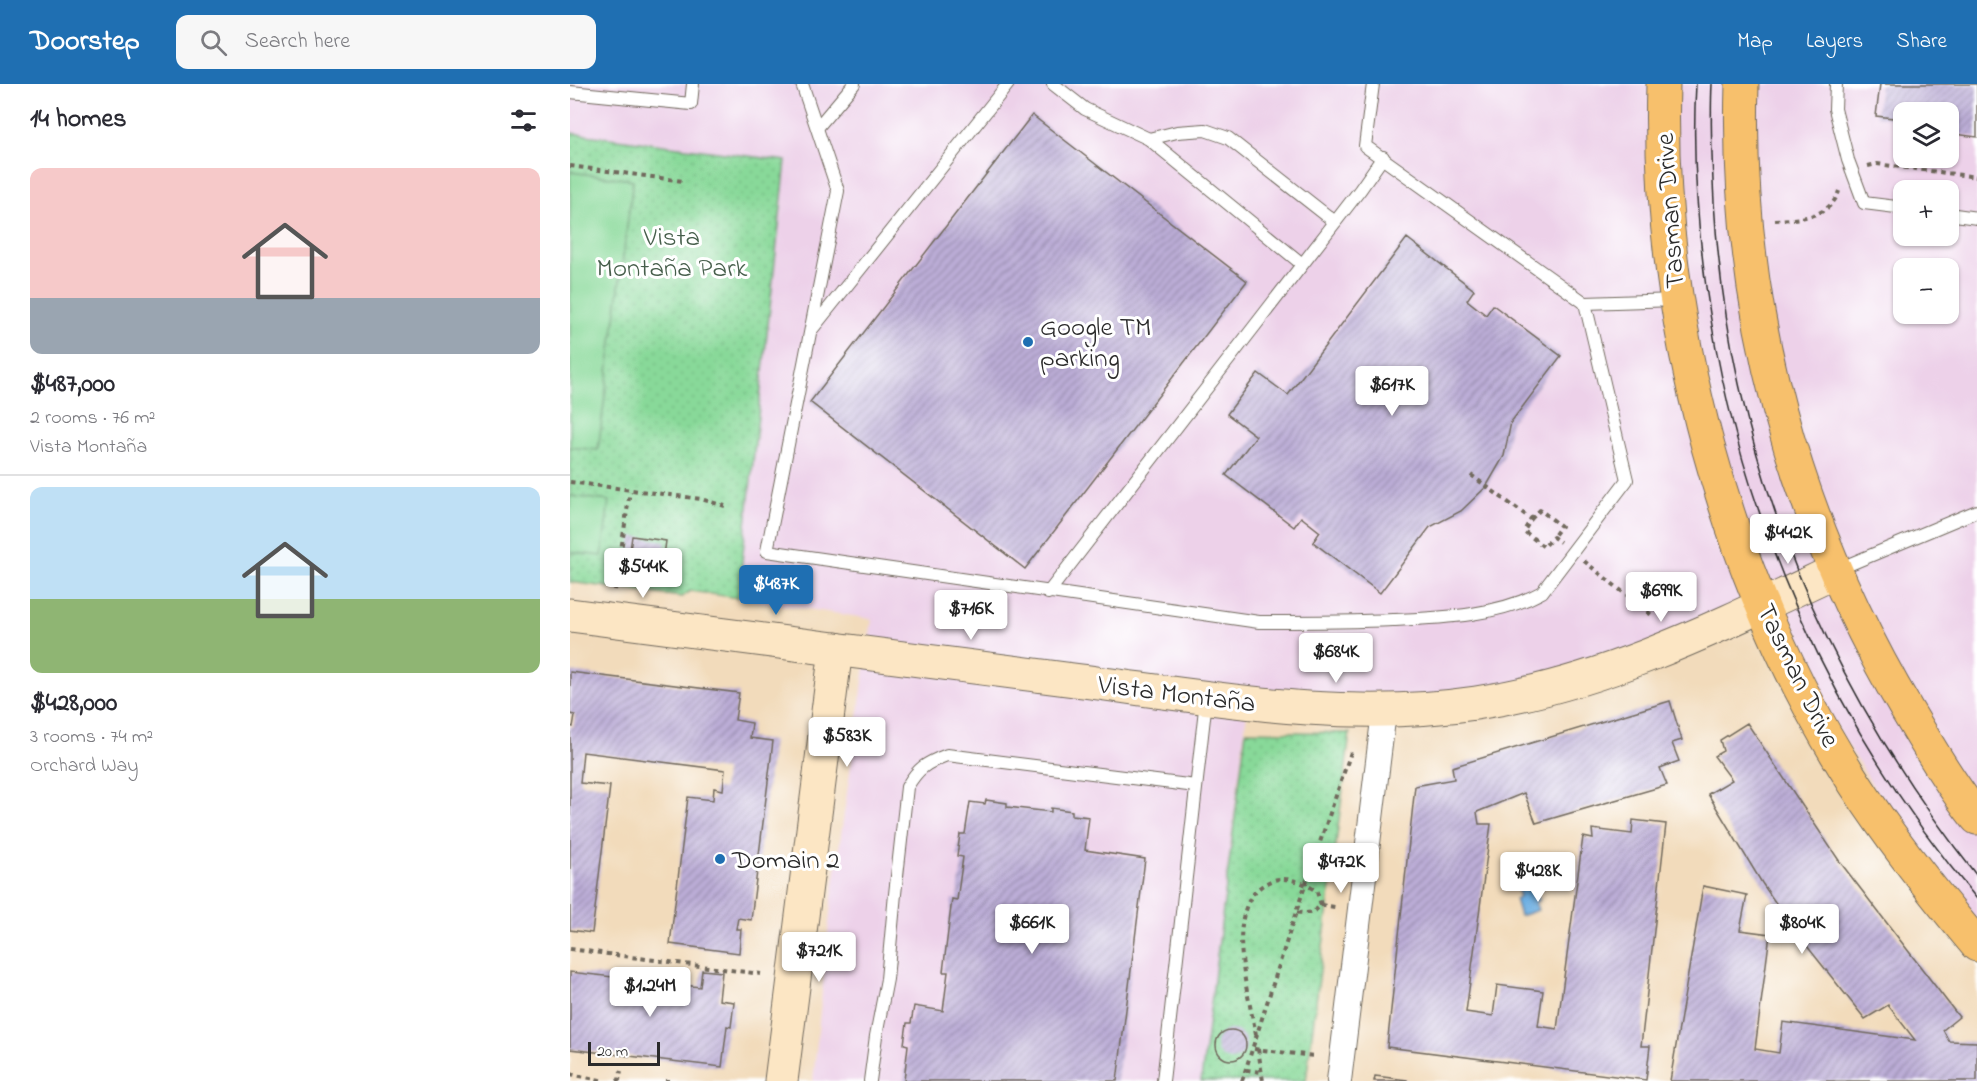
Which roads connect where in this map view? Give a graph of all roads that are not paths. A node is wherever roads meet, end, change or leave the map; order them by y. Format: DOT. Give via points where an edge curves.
graph roads {
  1 [pos="693,84"];
  2 [pos="802,84"];
  3 [pos="854,84"];
  4 [pos="1008,84"];
  5 [pos="1053,84"];
  6 [pos="1373,84"];
  7 [pos="1663,84"];
  8 [pos="1742,84"];
  9 [pos="1836,84"];
  10 [pos="570,92"];
  11 [pos="817,128"];
  12 [pos="1149,139"];
  13 [pos="1383,158"];
  14 [pos="1893,207"];
  15 [pos="1959,216"];
  16 [pos="1977,218"];
  17 [pos="1335,222"];
  18 [pos="1302,264"];
  19 [pos="1676,300"];
  20 [pos="1585,303"];
  21 [pos="810,331"];
  22 [pos="1977,511"];
  23 [pos="1835,571"];
  24 [pos="1048,593"];
  25 [pos="1763,605"];
  26 [pos="570,615"];
  27 [pos="836,649"];
  28 [pos="1206,699"];
  29 [pos="1384,712"];
  30 [pos="1196,786"];
  31 [pos="1977,819"];
  32 [pos="1977,945"];
  33 [pos="781,1081"];
  34 [pos="870,1081"];
  35 [pos="1163,1081"];
  36 [pos="1339,1081"];
  1 -- 10 [label="lane" via="691,104"];
  2 -- 11 [label="lane"];
  3 -- 11 [label="lane"];
  4 -- 21 [label="lane"];
  5 -- 12 [label="lane" via="1085,109"];
  6 -- 13 [label="lane" via="1365,146"];
  7 -- 19 [label="main road, Tasman Drive" via="1666,213"];
  8 -- 23 [label="main road" via="1744,208 1764,350 1782,424"];
  9 -- 14 [label="lane" via="1835,109 1864,203"];
  11 -- 21 [label="lane" via="838,191"];
  12 -- 17 [label="lane" via="1205,130 1228,138"];
  12 -- 18 [label="lane"];
  13 -- 17 [label="lane"];
  13 -- 20 [label="lane"];
  15 -- 16 [label="lane"];
  17 -- 18 [label="lane"];
  18 -- 24 [label="lane"];
  19 -- 20 [label="lane"];
  19 -- 25 [label="main road, Tasman Drive" via="1704,431"];
  20 -- 24 [label="lane" via="1627,480 1542,592 1524,602 1429,619 1259,622"];
  21 -- 24 [label="lane" via="767,551"];
  22 -- 23 [label="lane"];
  23 -- 25 [label="main road, Vista Montaña"];
  23 -- 31 [label="main road" via="1890,682 1955,790"];
  25 -- 29 [label="main road, Vista Montaña" via="1673,646 1575,681 1474,703"];
  25 -- 32 [label="main road, Tasman Drive" via="1816,718 1855,784 1920,875"];
  26 -- 27 [label="main road, Vista Montaña"];
  27 -- 28 [label="main road, Vista Montaña"];
  27 -- 33 [label="main road"];
  28 -- 29 [label="main road, Vista Montaña"];
  28 -- 30 [label="lane"];
  29 -- 36 [label="street"];
  30 -- 34 [label="lane" via="947,755 928,762 907,787 887,980"];
  30 -- 35 [label="lane"];
}
